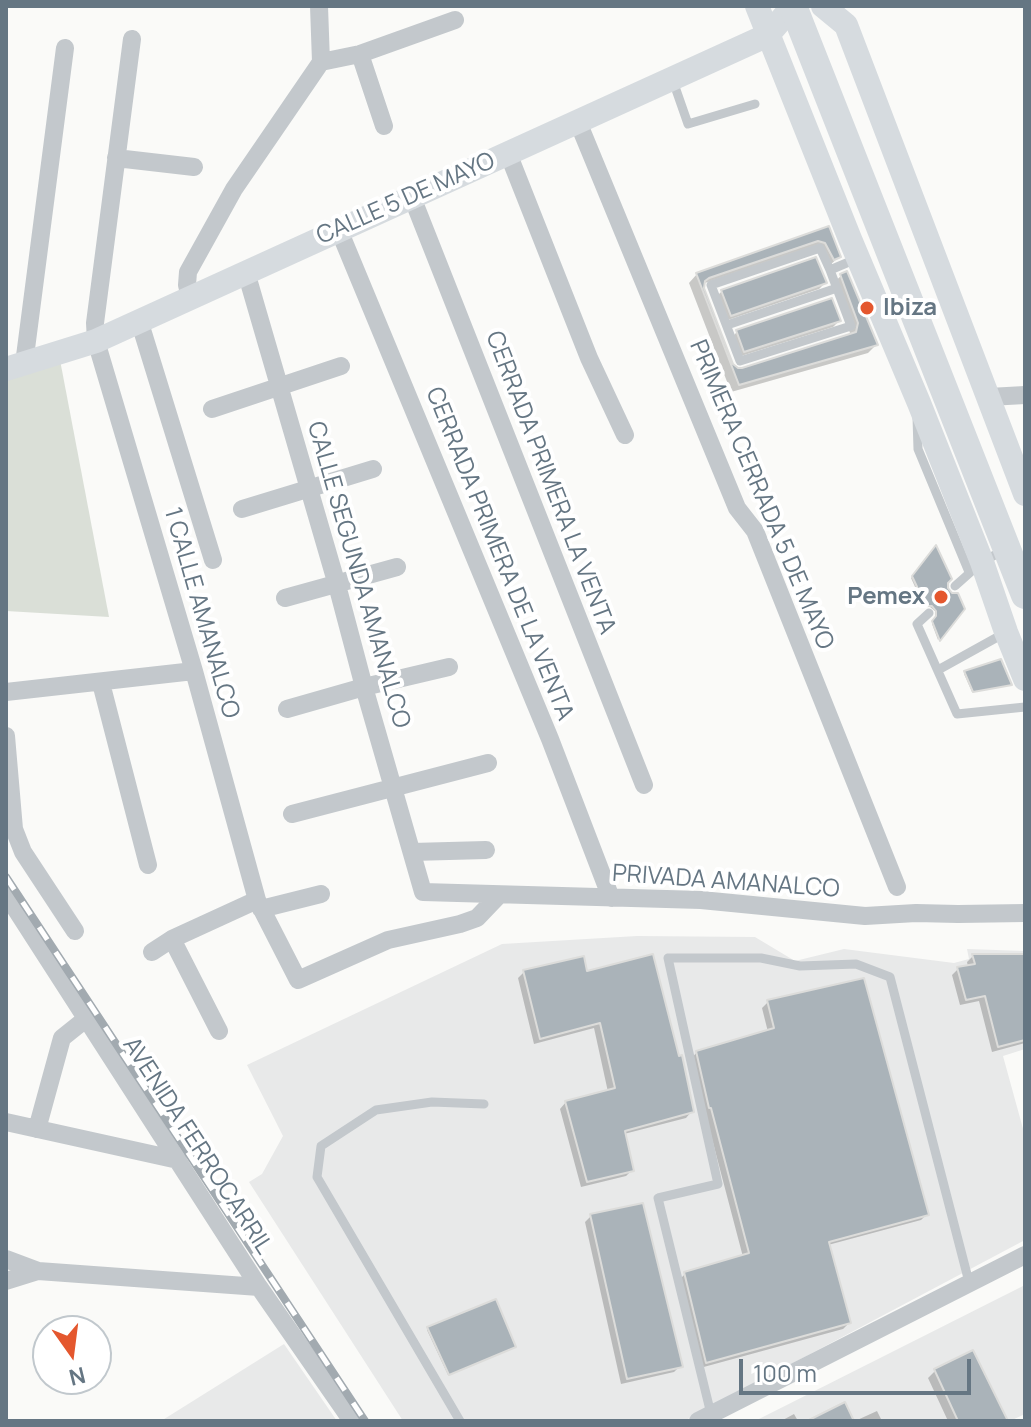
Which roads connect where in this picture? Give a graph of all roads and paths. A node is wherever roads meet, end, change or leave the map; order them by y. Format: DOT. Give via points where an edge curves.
graph roads {
  1 [pos="319,6"];
  2 [pos="757,6"];
  3 [pos="793,6"];
  4 [pos="823,6"];
  5 [pos="455,20"];
  6 [pos="768,35"];
  7 [pos="132,39"];
  8 [pos="65,48"];
  9 [pos="360,54"];
  10 [pos="321,62"];
  11 [pos="672,77"];
  12 [pos="755,104"];
  13 [pos="578,122"];
  14 [pos="384,126"];
  15 [pos="508,153"];
  16 [pos="116,158"];
  17 [pos="194,167"];
  18 [pos="910,192"];
  19 [pos="412,197"];
  20 [pos="877,217"];
  21 [pos="339,230"];
  22 [pos="854,249"];
  23 [pos="830,270"];
  24 [pos="246,272"];
  25 [pos="837,288"];
  26 [pos="190,297"];
  27 [pos="139,320"];
  28 [pos="727,325"];
  29 [pos="96,341"];
  30 [pos="341,366"];
  31 [pos="15,367"];
  32 [pos="279,387"];
  33 [pos="944,387"];
  34 [pos="1025,395"];
  35 [pos="989,397"];
  36 [pos="919,403"];
  37 [pos="212,409"];
  38 [pos="625,435"];
  39 [pos="373,469"];
  40 [pos="309,489"];
  41 [pos="1025,494"];
  42 [pos="242,509"];
  43 [pos="1007,548"];
  44 [pos="213,560"];
  45 [pos="397,567"];
  46 [pos="975,567"];
  47 [pos="337,585"];
  48 [pos="955,586"];
  49 [pos="1025,595"];
  50 [pos="285,598"];
  51 [pos="929,613"];
  52 [pos="1006,632"];
  53 [pos="449,667"];
  54 [pos="938,670"];
  55 [pos="194,671"];
  56 [pos="1025,679"];
  57 [pos="101,683"];
  58 [pos="364,687"];
  59 [pos="6,692"];
  60 [pos="1025,707"];
  61 [pos="287,709"];
  62 [pos="6,736"];
  63 [pos="488,763"];
  64 [pos="644,785"];
  65 [pos="395,788"];
  66 [pos="292,814"];
  67 [pos="486,850"];
  68 [pos="412,852"];
  69 [pos="148,865"];
  70 [pos="897,887"];
  71 [pos="423,892"];
  72 [pos="6,894"];
  73 [pos="321,894"];
  74 [pos="499,895"];
  75 [pos="611,898"];
  76 [pos="259,905"];
  77 [pos="1025,913"];
  78 [pos="6,924"];
  79 [pos="28,927"];
  80 [pos="75,931"];
  81 [pos="172,939"];
  82 [pos="152,952"];
  83 [pos="87,1018"];
  84 [pos="219,1031"];
  85 [pos="484,1104"];
  86 [pos="6,1122"];
  87 [pos="37,1129"];
  88 [pos="178,1160"];
  89 [pos="1025,1255"];
  90 [pos="6,1259"];
  91 [pos="38,1271"];
  92 [pos="6,1281"];
  93 [pos="969,1282"];
  94 [pos="259,1287"];
  95 [pos="705,1418"];
  96 [pos="352,1421"];
  97 [pos="460,1421"];
  1 -- 10 [label="street"];
  2 -- 6 [label="main road"];
  3 -- 6 [label="main road, CALLE 5 DE MAYO"];
  3 -- 20 [label="main road"];
  4 -- 18 [label="main road" via="846,25"];
  5 -- 9 [label="street"];
  6 -- 11 [label="main road, CALLE 5 DE MAYO"];
  6 -- 22 [label="main road"];
  7 -- 16 [label="street, 1 CALLE AMANALCO"];
  8 -- 31 [label="street"];
  9 -- 10 [label="street"];
  9 -- 14 [label="street"];
  10 -- 26 [label="street" via="234,189 188,272"];
  11 -- 12 [label="lane" via="688,124"];
  11 -- 13 [label="main road, CALLE 5 DE MAYO"];
  13 -- 15 [label="main road, CALLE 5 DE MAYO"];
  13 -- 70 [label="street, PRIMERA CERRADA 5 DE MAYO" via="737,508 755,531"];
  15 -- 19 [label="main road, CALLE 5 DE MAYO"];
  15 -- 38 [label="street"];
  16 -- 17 [label="street"];
  16 -- 29 [label="street, 1 CALLE AMANALCO"];
  18 -- 20 [label="main road"];
  18 -- 35 [label="main road"];
  19 -- 21 [label="main road, CALLE 5 DE MAYO"];
  19 -- 64 [label="street, CERRADA PRIMERA LA VENTA"];
  20 -- 22 [label="main road"];
  20 -- 33 [label="main road"];
  21 -- 24 [label="main road, CALLE 5 DE MAYO"];
  21 -- 75 [label="street, CERRADA PRIMERA DE LA VENTA"];
  22 -- 23 [label="lane"];
  22 -- 36 [label="main road"];
  23 -- 25 [label="lane"];
  23 -- 28 [label="lane" via="820,248 711,285"];
  24 -- 26 [label="main road, CALLE 5 DE MAYO"];
  24 -- 32 [label="street, CALLE SEGUNDA AMANALCO"];
  25 -- 28 [label="lane"];
  25 -- 28 [label="lane" via="851,326 740,361"];
  26 -- 27 [label="main road, CALLE 5 DE MAYO"];
  27 -- 29 [label="main road, CALLE 5 DE MAYO"];
  27 -- 44 [label="street"];
  29 -- 31 [label="main road, CALLE 5 DE MAYO"];
  29 -- 55 [label="street, 1 CALLE AMANALCO"];
  30 -- 32 [label="street"];
  32 -- 37 [label="street"];
  32 -- 40 [label="street, CALLE SEGUNDA AMANALCO"];
  33 -- 36 [label="lane"];
  33 -- 43 [label="main road"];
  34 -- 35 [label="street"];
  35 -- 41 [label="main road"];
  36 -- 46 [label="main road"];
  39 -- 40 [label="street"];
  40 -- 42 [label="street"];
  40 -- 47 [label="street, CALLE SEGUNDA AMANALCO"];
  43 -- 46 [label="lane"];
  43 -- 49 [label="main road"];
  45 -- 47 [label="street"];
  46 -- 48 [label="lane"];
  46 -- 52 [label="main road"];
  47 -- 50 [label="street"];
  47 -- 58 [label="street, CALLE SEGUNDA AMANALCO"];
  51 -- 54 [label="lane" via="917,624"];
  52 -- 54 [label="lane"];
  52 -- 56 [label="main road"];
  53 -- 58 [label="street"];
  54 -- 60 [label="lane" via="957,714"];
  55 -- 57 [label="street"];
  55 -- 76 [label="street, 1 CALLE AMANALCO"];
  57 -- 59 [label="street"];
  57 -- 69 [label="street"];
  58 -- 61 [label="street"];
  58 -- 65 [label="street, CALLE SEGUNDA AMANALCO"];
  62 -- 80 [label="street" via="14,829 23,852"];
  63 -- 65 [label="street"];
  65 -- 66 [label="street"];
  65 -- 68 [label="street, CALLE SEGUNDA AMANALCO"];
  67 -- 68 [label="street"];
  68 -- 71 [label="street, CALLE SEGUNDA AMANALCO"];
  71 -- 74 [label="street, PRIVADA AMANALCO"];
  72 -- 79 [label="street, AVENIDA FERROCARRIL"];
  73 -- 76 [label="street"];
  74 -- 75 [label="street, PRIVADA AMANALCO"];
  74 -- 76 [label="street, 1 CALLE AMANALCO" via="477,918 388,940 298,980"];
  75 -- 77 [label="street, PRIVADA AMANALCO" via="701,900 865,916"];
  76 -- 81 [label="street"];
  78 -- 79 [label="street"];
  79 -- 83 [label="street, AVENIDA FERROCARRIL"];
  81 -- 82 [label="street"];
  81 -- 84 [label="street"];
  83 -- 87 [label="street" via="62,1038"];
  83 -- 88 [label="street, AVENIDA FERROCARRIL"];
  85 -- 97 [label="lane" via="432,1102 376,1110 321,1146 317,1177"];
  86 -- 87 [label="street"];
  87 -- 88 [label="street"];
  88 -- 94 [label="street, AVENIDA FERROCARRIL"];
  89 -- 93 [label="street"];
  90 -- 91 [label="street"];
  91 -- 92 [label="street"];
  91 -- 94 [label="street"];
  93 -- 95 [label="street"];
  93 -- 95 [label="lane" via="890,977 856,964 668,958 718,1184 658,1198"];
  94 -- 96 [label="street, AVENIDA FERROCARRIL"];
}
